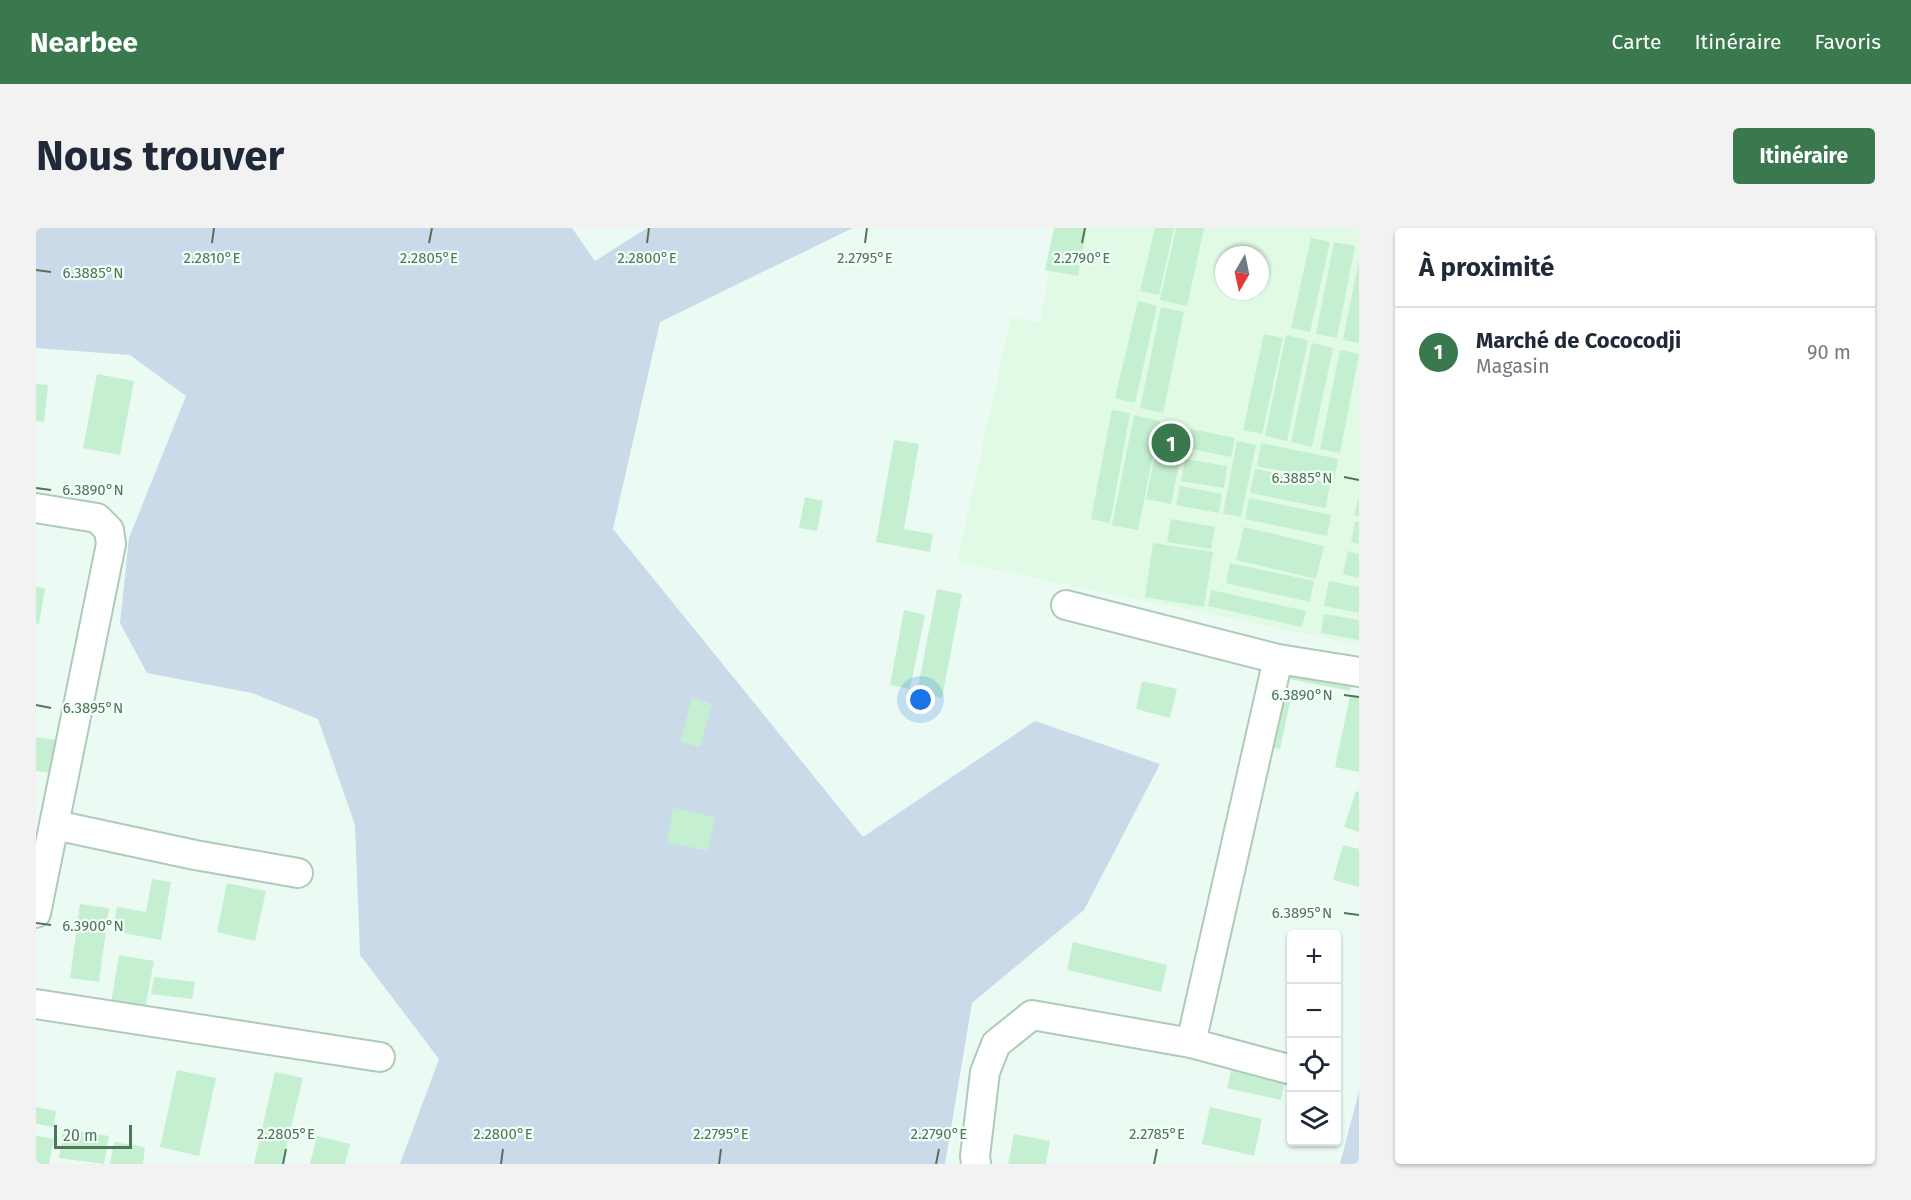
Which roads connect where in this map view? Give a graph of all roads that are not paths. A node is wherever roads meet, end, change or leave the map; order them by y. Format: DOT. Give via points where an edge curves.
graph roads {
  1 [pos="36,508"];
  2 [pos="1066,605"];
  3 [pos="1278,659"];
  4 [pos="1359,672"];
  5 [pos="55,825"];
  6 [pos="298,873"];
  7 [pos="36,913"];
  8 [pos="36,1004"];
  9 [pos="1191,1043"];
  10 [pos="380,1057"];
  11 [pos="1287,1069"];
  12 [pos="976,1164"];
  1 -- 5 [label="street" via="97,518 109,530 111,544"];
  2 -- 3 [label="street"];
  3 -- 4 [label="street"];
  3 -- 9 [label="street"];
  5 -- 6 [label="street"];
  5 -- 7 [label="street"];
  8 -- 10 [label="street"];
  9 -- 11 [label="street"];
  9 -- 12 [label="street" via="1032,1015 996,1044 985,1072"];
}
